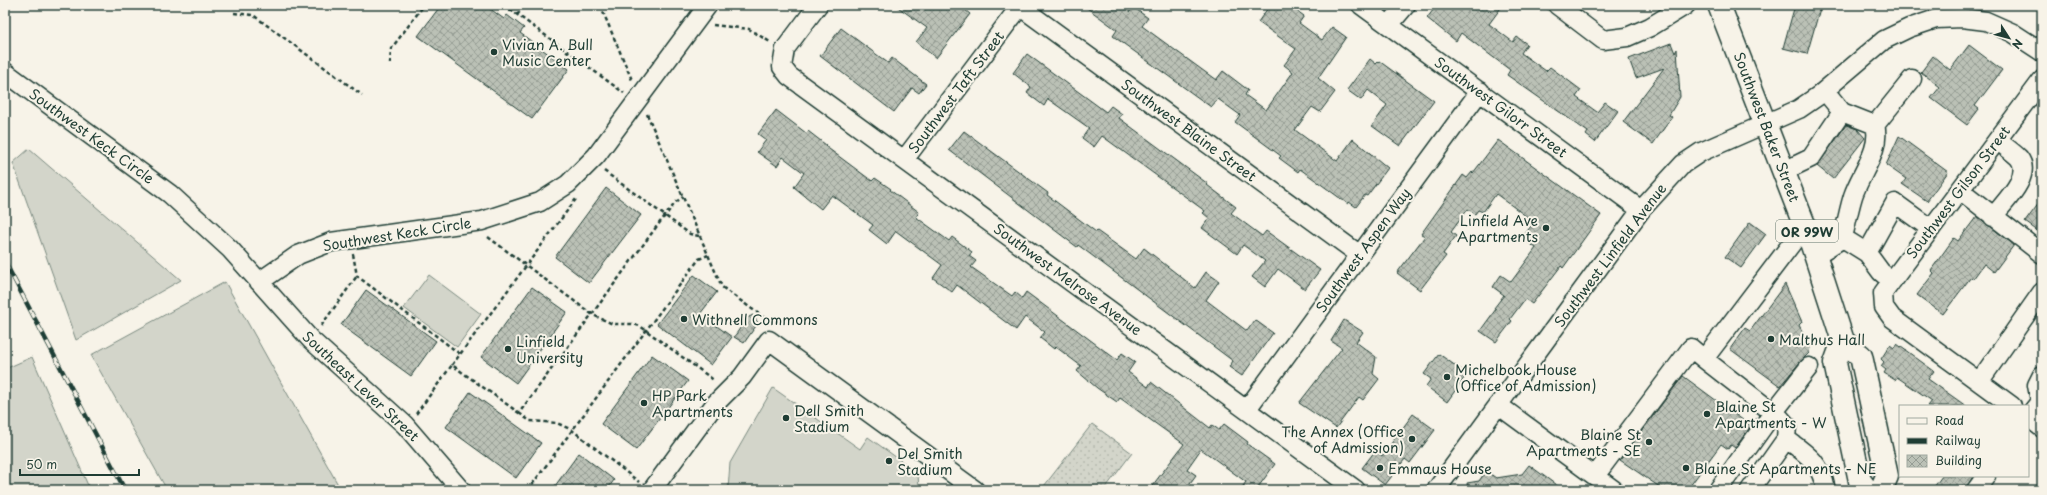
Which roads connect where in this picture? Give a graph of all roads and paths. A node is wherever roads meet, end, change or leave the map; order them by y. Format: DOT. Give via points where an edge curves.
graph roads {
  1 [pos="424,5"];
  2 [pos="504,5"];
  3 [pos="525,5"];
  4 [pos="600,5"];
  5 [pos="818,5"];
  6 [pos="1361,5"];
  7 [pos="1406,5"];
  8 [pos="1557,5"];
  9 [pos="1686,5"];
  10 [pos="1719,5"];
  11 [pos="1987,5"];
  12 [pos="1020,6"];
  13 [pos="704,11"];
  14 [pos="1935,12"];
  15 [pos="234,13"];
  16 [pos="517,15"];
  17 [pos="1991,23"];
  18 [pos="1389,25"];
  19 [pos="785,49"];
  20 [pos="2042,52"];
  21 [pos="390,64"];
  22 [pos="5,72"];
  23 [pos="1912,79"];
  24 [pos="2042,80"];
  25 [pos="1480,91"];
  26 [pos="1825,91"];
  27 [pos="362,96"];
  28 [pos="640,98"];
  29 [pos="1842,112"];
  30 [pos="1765,123"];
  31 [pos="1875,125"];
  32 [pos="1997,140"];
  33 [pos="596,156"];
  34 [pos="904,160"];
  35 [pos="1784,171"];
  36 [pos="568,184"];
  37 [pos="1960,190"];
  38 [pos="683,197"];
  39 [pos="1641,210"];
  40 [pos="664,216"];
  41 [pos="1993,217"];
  42 [pos="482,221"];
  43 [pos="1805,226"];
  44 [pos="1931,229"];
  45 [pos="700,236"];
  46 [pos="1843,238"];
  47 [pos="351,239"];
  48 [pos="1868,253"];
  49 [pos="2042,254"];
  50 [pos="708,255"];
  51 [pos="1360,255"];
  52 [pos="1816,255"];
  53 [pos="527,266"];
  54 [pos="357,276"];
  55 [pos="1892,281"];
  56 [pos="259,282"];
  57 [pos="2042,292"];
  58 [pos="592,315"];
  59 [pos="646,330"];
  60 [pos="311,340"];
  61 [pos="769,340"];
  62 [pos="1843,342"];
  63 [pos="460,354"];
  64 [pos="1704,359"];
  65 [pos="452,365"];
  66 [pos="1809,367"];
  67 [pos="2042,375"];
  68 [pos="1979,382"];
  69 [pos="728,391"];
  70 [pos="2041,400"];
  71 [pos="1498,405"];
  72 [pos="2011,405"];
  73 [pos="1247,409"];
  74 [pos="520,413"];
  75 [pos="1773,413"];
  76 [pos="2029,416"];
  77 [pos="2029,418"];
  78 [pos="405,425"];
  79 [pos="2042,428"];
  80 [pos="572,430"];
  81 [pos="1786,439"];
  82 [pos="1595,476"];
  83 [pos="1985,477"];
  84 [pos="955,484"];
  85 [pos="648,488"];
  86 [pos="461,490"];
  87 [pos="528,490"];
  88 [pos="975,490"];
  89 [pos="1356,490"];
  90 [pos="1436,490"];
  91 [pos="1614,490"];
  92 [pos="1718,490"];
  93 [pos="1750,490"];
  94 [pos="1826,490"];
  95 [pos="1867,490"];
  96 [pos="1881,490"];
  97 [pos="1976,490"];
  1 -- 21 [label="path" via="391,49"];
  2 -- 16 [label="path"];
  3 -- 16 [label="path"];
  4 -- 28 [label="path"];
  5 -- 19 [label="street"];
  6 -- 18 [label="street, Southwest Gilorr Street"];
  7 -- 18 [label="street"];
  8 -- 9 [label="street" via="1603,40 1627,37 1650,27"];
  10 -- 30 [label="highway, Southwest Baker Street / OR 99W"];
  11 -- 17 [label="street"];
  12 -- 34 [label="street, Southwest Taft Street"];
  12 -- 51 [label="street, Southwest Blaine Street"];
  13 -- 19 [label="path" via="711,25 749,29"];
  13 -- 28 [label="street, Southwest Keck Circle"];
  14 -- 17 [label="street, Southwest Linfield Avenue"];
  14 -- 26 [label="street, Southwest Linfield Avenue" via="1884,40"];
  15 -- 27 [label="path" via="253,15"];
  16 -- 28 [label="path" via="621,92"];
  17 -- 20 [label="street, Southwest Linfield Avenue" via="2014,32"];
  18 -- 25 [label="street, Southwest Gilorr Street"];
  19 -- 34 [label="street, Southwest Melrose Avenue" via="782,67 789,76"];
  22 -- 56 [label="street, Southwest Keck Circle" via="170,194 230,249"];
  23 -- 31 [label="street"];
  24 -- 32 [label="street, Southwest Gilson Street"];
  25 -- 39 [label="street, Southwest Gilorr Street"];
  25 -- 51 [label="street, Southwest Aspen Way"];
  26 -- 29 [label="street"];
  26 -- 30 [label="street, Southwest Linfield Avenue" via="1799,108"];
  28 -- 33 [label="street, Southwest Keck Circle"];
  28 -- 38 [label="path"];
  29 -- 31 [label="street"];
  29 -- 35 [label="street" via="1811,158"];
  30 -- 35 [label="highway, Southwest Baker Street / OR 99W"];
  30 -- 39 [label="street, Southwest Linfield Avenue" via="1701,152 1683,164"];
  31 -- 46 [label="street" via="1877,134 1869,160 1853,195"];
  32 -- 37 [label="street, Southwest Gilson Street"];
  32 -- 41 [label="street" via="2018,158 2023,167 2023,178"];
  33 -- 36 [label="street, Southwest Keck Circle"];
  33 -- 40 [label="path" via="604,171"];
  34 -- 73 [label="street, Southwest Melrose Avenue"];
  35 -- 43 [label="highway, Southwest Baker Street / OR 99W"];
  36 -- 42 [label="street, Southwest Keck Circle" via="540,202"];
  36 -- 53 [label="path" via="576,200"];
  37 -- 41 [label="street"];
  37 -- 44 [label="street, Southwest Gilson Street"];
  38 -- 40 [label="path"];
  38 -- 45 [label="path"];
  39 -- 71 [label="street, Southwest Linfield Avenue"];
  40 -- 45 [label="path" via="690,234"];
  40 -- 58 [label="path"];
  41 -- 49 [label="street"];
  42 -- 47 [label="street, Southwest Keck Circle"];
  42 -- 53 [label="path" via="484,234"];
  43 -- 52 [label="highway, Southwest Baker Street / OR 99W"];
  43 -- 64 [label="street"];
  44 -- 48 [label="street" via="1895,203"];
  44 -- 55 [label="street, Southwest Gilson Street"];
  45 -- 50 [label="path"];
  46 -- 48 [label="street"];
  46 -- 52 [label="street"];
  47 -- 54 [label="path"];
  47 -- 56 [label="street, Southwest Keck Circle" via="331,242 298,255"];
  48 -- 55 [label="street" via="1881,272"];
  50 -- 59 [label="path" via="699,259"];
  50 -- 61 [label="path" via="722,288 766,320"];
  51 -- 73 [label="street, Southwest Aspen Way"];
  52 -- 62 [label="highway, Southwest Baker Street / OR 99W"];
  53 -- 58 [label="path"];
  53 -- 63 [label="path"];
  54 -- 60 [label="path"];
  54 -- 63 [label="path"];
  55 -- 68 [label="street, Southwest Gilson Street" via="1883,293 1884,307 1892,318"];
  56 -- 60 [label="street, Southeast Lever Street"];
  57 -- 68 [label="street"];
  58 -- 59 [label="path" via="613,324 633,324"];
  58 -- 74 [label="path"];
  59 -- 69 [label="path"];
  59 -- 80 [label="path"];
  60 -- 78 [label="street, Southeast Lever Street"];
  61 -- 69 [label="street" via="742,377"];
  61 -- 84 [label="street"];
  62 -- 95 [label="highway" via="1835,363 1860,481"];
  62 -- 96 [label="highway" via="1861,356 1886,476"];
  63 -- 65 [label="path"];
  64 -- 75 [label="street"];
  64 -- 82 [label="street" via="1691,348"];
  65 -- 74 [label="path"];
  65 -- 78 [label="path"];
  66 -- 75 [label="street"];
  67 -- 70 [label="street" via="2037,385"];
  68 -- 72 [label="street"];
  69 -- 85 [label="street"];
  70 -- 76 [label="street"];
  71 -- 82 [label="street"];
  71 -- 90 [label="street, Southwest Linfield Avenue"];
  73 -- 89 [label="street, Southwest Melrose Avenue"];
  74 -- 80 [label="path" via="530,421 557,423"];
  75 -- 81 [label="street" via="1787,426"];
  75 -- 92 [label="street"];
  77 -- 79 [label="street"];
  78 -- 86 [label="street, Southeast Lever Street"];
  80 -- 85 [label="path"];
  80 -- 87 [label="path"];
  81 -- 93 [label="street"];
  81 -- 94 [label="street" via="1810,457 1819,468"];
  82 -- 91 [label="street"];
  83 -- 97 [label="street"];
  84 -- 88 [label="street"];
}
